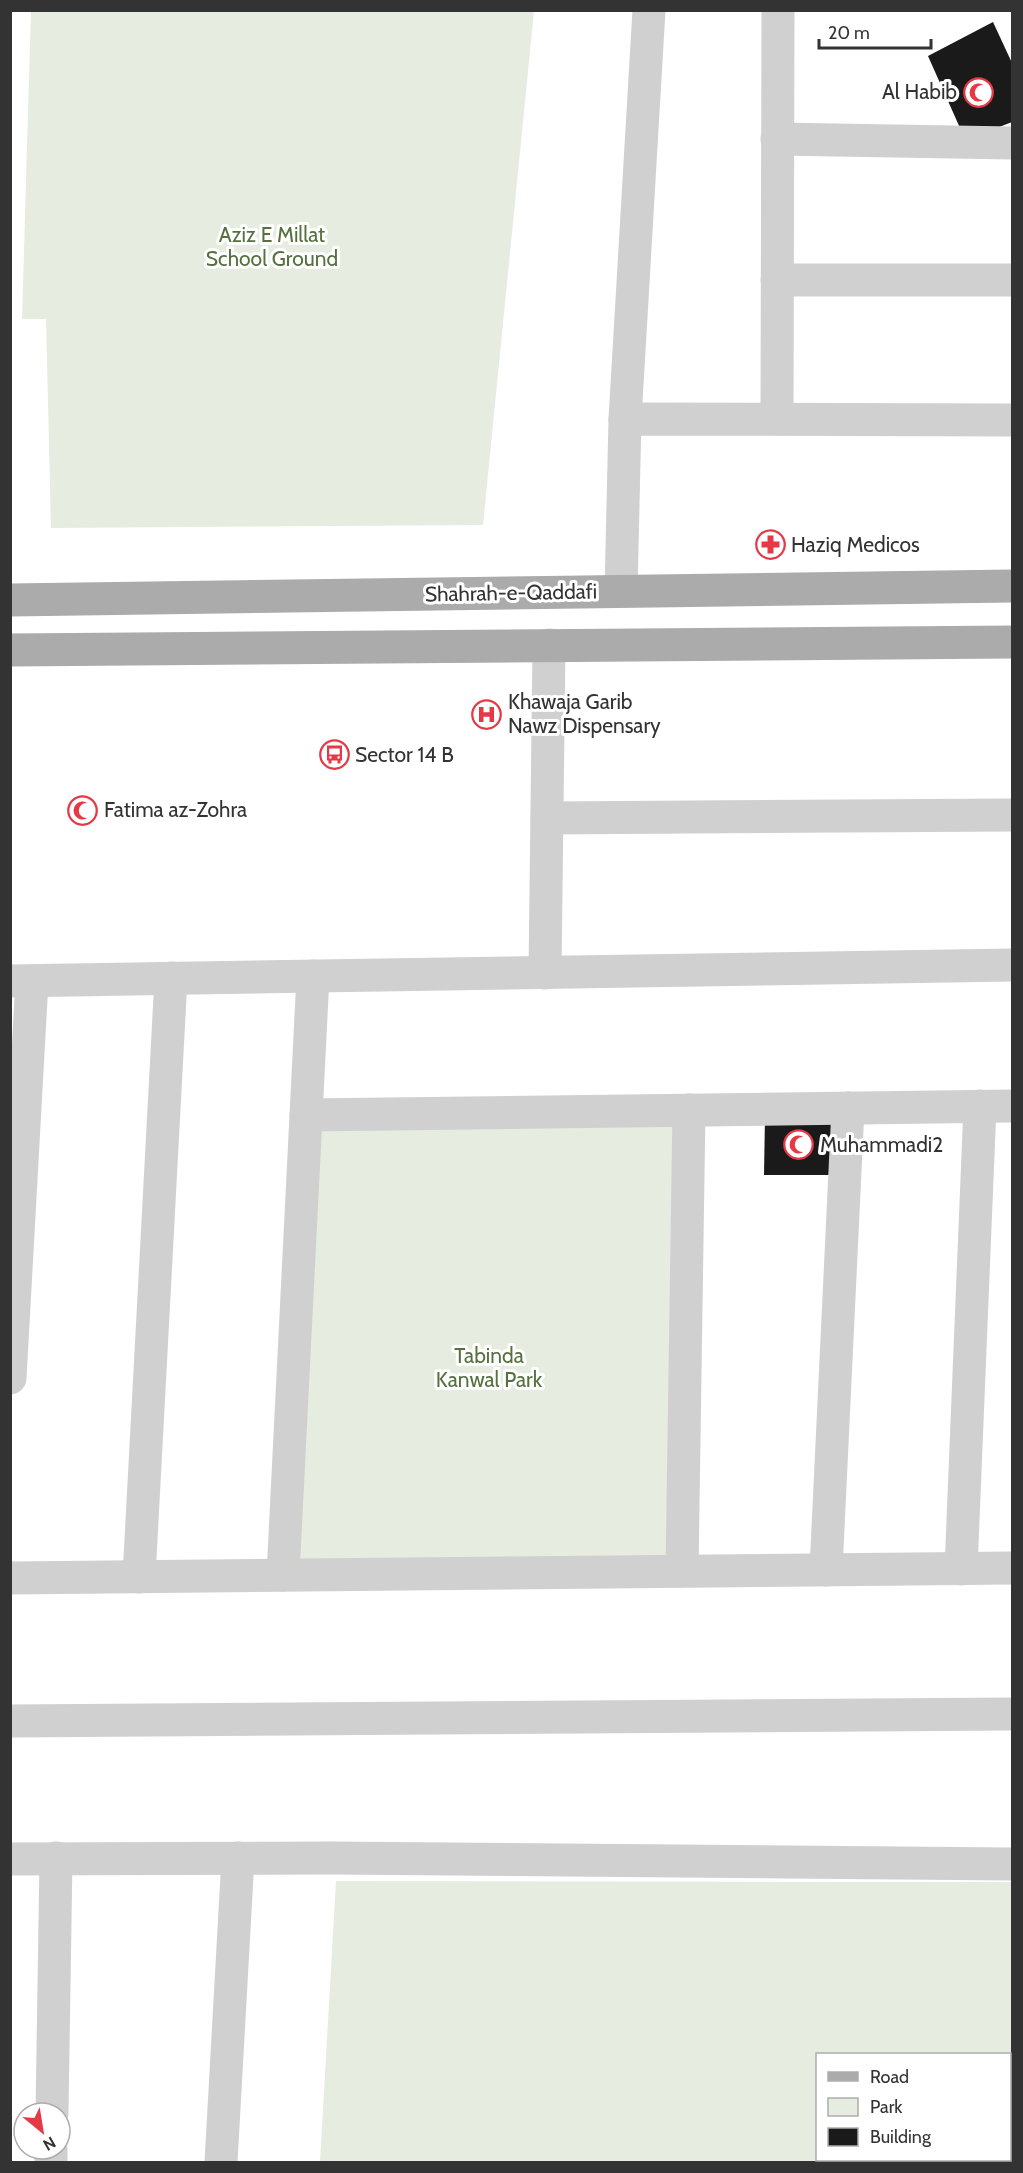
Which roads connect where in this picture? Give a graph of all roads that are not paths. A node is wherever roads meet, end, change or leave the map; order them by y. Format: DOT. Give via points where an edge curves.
graph roads {
  1 [pos="649,10"];
  2 [pos="778,10"];
  3 [pos="777,139"];
  4 [pos="1012,143"];
  5 [pos="777,280"];
  6 [pos="1012,280"];
  7 [pos="625,419"];
  8 [pos="777,419"];
  9 [pos="1012,420"];
  10 [pos="1012,586"];
  11 [pos="621,591"];
  12 [pos="10,600"];
  13 [pos="1012,642"];
  14 [pos="549,645"];
  15 [pos="10,650"];
  16 [pos="1012,815"];
  17 [pos="547,818"];
  18 [pos="1012,965"];
  19 [pos="545,973"];
  20 [pos="313,976"];
  21 [pos="171,978"];
  22 [pos="21,981"];
  23 [pos="980,1106"];
  24 [pos="1012,1106"];
  25 [pos="848,1108"];
  26 [pos="689,1110"];
  27 [pos="306,1115"];
  28 [pos="10,1378"];
  29 [pos="1012,1568"];
  30 [pos="961,1569"];
  31 [pos="826,1570"];
  32 [pos="682,1571"];
  33 [pos="283,1575"];
  34 [pos="138,1577"];
  35 [pos="10,1578"];
  36 [pos="1012,1714"];
  37 [pos="10,1721"];
  38 [pos="10,1858"];
  39 [pos="56,1858"];
  40 [pos="238,1858"];
  41 [pos="1012,1864"];
  42 [pos="52,2101"];
  43 [pos="221,2163"];
  1 -- 7 [label="street"];
  2 -- 3 [label="street"];
  3 -- 4 [label="street"];
  3 -- 5 [label="street"];
  5 -- 6 [label="street"];
  5 -- 8 [label="street"];
  7 -- 8 [label="street"];
  7 -- 11 [label="street"];
  8 -- 9 [label="street"];
  10 -- 11 [label="main road, Shahrah-e-Qaddafi"];
  11 -- 12 [label="main road, Shahrah-e-Qaddafi"];
  13 -- 14 [label="main road"];
  14 -- 15 [label="main road"];
  14 -- 17 [label="street"];
  16 -- 17 [label="street"];
  17 -- 19 [label="street"];
  18 -- 19 [label="street"];
  19 -- 20 [label="street"];
  20 -- 21 [label="street"];
  20 -- 27 [label="street"];
  21 -- 22 [label="street"];
  21 -- 34 [label="street"];
  22 -- 28 [label="street"];
  23 -- 24 [label="street"];
  23 -- 25 [label="street"];
  23 -- 30 [label="street"];
  25 -- 26 [label="street"];
  25 -- 31 [label="street"];
  26 -- 27 [label="street"];
  26 -- 32 [label="street"];
  27 -- 33 [label="street"];
  29 -- 30 [label="street"];
  30 -- 31 [label="street"];
  31 -- 32 [label="street"];
  32 -- 33 [label="street"];
  33 -- 34 [label="street"];
  34 -- 35 [label="street"];
  36 -- 37 [label="street"];
  38 -- 39 [label="street"];
  39 -- 40 [label="street"];
  39 -- 42 [label="street"];
  40 -- 41 [label="street"];
  40 -- 43 [label="street"];
}
